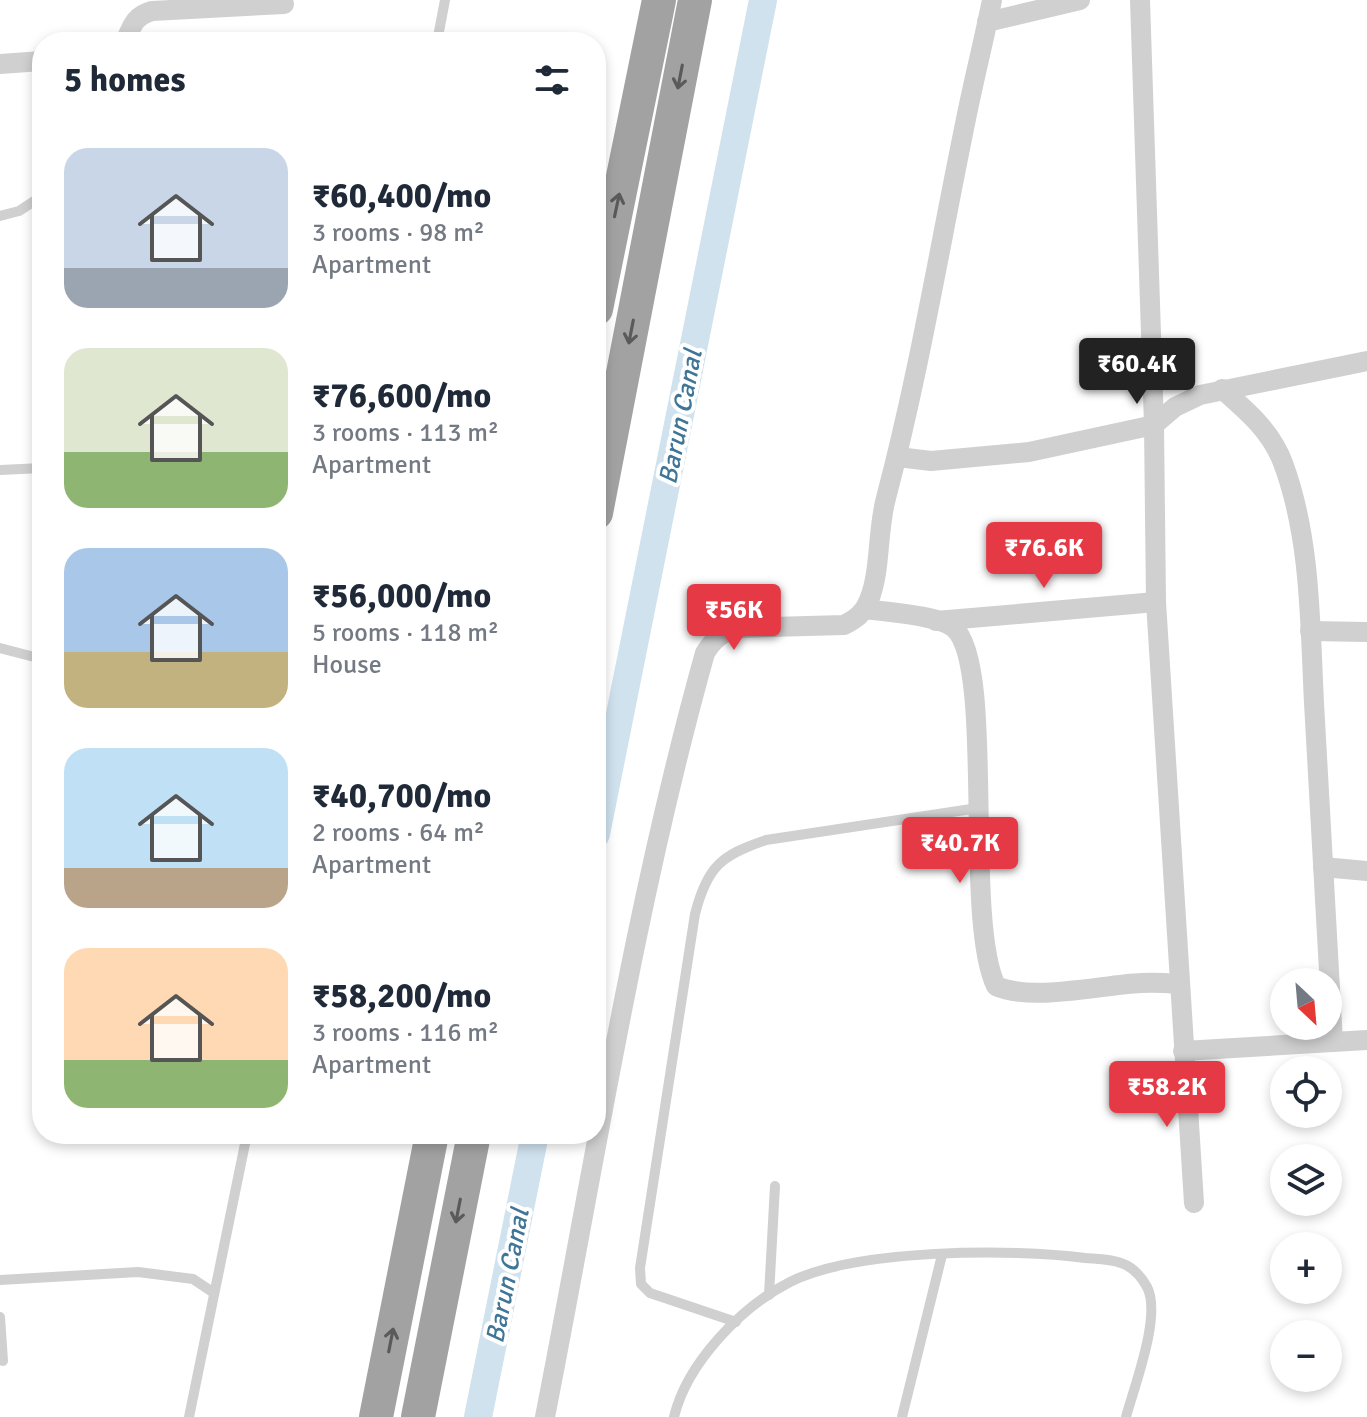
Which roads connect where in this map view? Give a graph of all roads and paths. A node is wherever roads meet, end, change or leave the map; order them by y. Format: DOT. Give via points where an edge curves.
graph roads {
  1 [pos="445,0"];
  2 [pos="659,0"];
  3 [pos="695,0"];
  4 [pos="992,0"];
  5 [pos="1080,0"];
  6 [pos="1140,0"];
  7 [pos="239,3"];
  8 [pos="284,4"];
  9 [pos="987,22"];
  10 [pos="129,32"];
  11 [pos="439,32"];
  12 [pos="32,62"];
  13 [pos="0,64"];
  14 [pos="32,203"];
  15 [pos="0,216"];
  16 [pos="606,260"];
  17 [pos="1367,361"];
  18 [pos="1222,389"];
  19 [pos="1154,425"];
  20 [pos="898,457"];
  21 [pos="606,461"];
  22 [pos="32,468"];
  23 [pos="0,470"];
  24 [pos="1156,602"];
  25 [pos="865,609"];
  26 [pos="936,621"];
  27 [pos="1310,631"];
  28 [pos="1367,632"];
  29 [pos="0,648"];
  30 [pos="32,656"];
  31 [pos="978,808"];
  32 [pos="1323,867"];
  33 [pos="1367,871"];
  34 [pos="1180,984"];
  35 [pos="1367,1040"];
  36 [pos="1333,1042"];
  37 [pos="1183,1051"];
  38 [pos="606,1102"];
  39 [pos="245,1144"];
  40 [pos="430,1144"];
  41 [pos="472,1144"];
  42 [pos="598,1144"];
  43 [pos="775,1186"];
  44 [pos="1194,1203"];
  45 [pos="942,1255"];
  46 [pos="0,1280"];
  47 [pos="214,1293"];
  48 [pos="769,1295"];
  49 [pos="0,1317"];
  50 [pos="736,1322"];
  51 [pos="3,1361"];
  52 [pos="189,1417"];
  53 [pos="376,1417"];
  54 [pos="418,1417"];
  55 [pos="545,1417"];
  56 [pos="674,1417"];
  57 [pos="902,1417"];
  58 [pos="1126,1417"];
  1 -- 11 [label="lane"];
  16 -- 2 [label="highway, one-way"];
  3 -- 21 [label="highway, one-way"];
  4 -- 9 [label="street"];
  5 -- 9 [label="street"];
  6 -- 19 [label="street"];
  7 -- 8 [label="street"];
  7 -- 10 [label="street" via="152,11 141,14"];
  9 -- 20 [label="street"];
  12 -- 13 [label="street"];
  14 -- 15 [label="lane"];
  17 -- 18 [label="street"];
  18 -- 19 [label="street" via="1175,407"];
  18 -- 27 [label="street" via="1259,422 1283,463 1302,545"];
  19 -- 20 [label="street" via="1029,452 931,461"];
  19 -- 24 [label="street"];
  20 -- 25 [label="street"];
  22 -- 23 [label="lane"];
  24 -- 26 [label="street"];
  24 -- 34 [label="street"];
  25 -- 26 [label="street"];
  25 -- 38 [label="street" via="844,625 736,628 712,641 705,653"];
  26 -- 31 [label="street" via="953,627 969,660"];
  27 -- 28 [label="street"];
  27 -- 32 [label="street"];
  29 -- 30 [label="lane"];
  31 -- 34 [label="street" via="989,972 996,986 1009,992 1036,992"];
  31 -- 50 [label="lane" via="766,840 745,847 711,871 700,894 641,1284 650,1293"];
  32 -- 33 [label="street"];
  32 -- 36 [label="street"];
  34 -- 37 [label="street"];
  35 -- 36 [label="street"];
  36 -- 37 [label="street"];
  37 -- 44 [label="street"];
  39 -- 47 [label="lane"];
  53 -- 40 [label="highway, one-way"];
  41 -- 54 [label="highway, one-way"];
  42 -- 55 [label="street"];
  43 -- 48 [label="lane"];
  45 -- 48 [label="lane" via="854,1263 791,1281"];
  45 -- 57 [label="lane"];
  45 -- 58 [label="lane" via="1042,1254 1119,1262 1136,1271 1152,1299"];
  46 -- 47 [label="lane" via="138,1272 193,1279"];
  47 -- 52 [label="lane"];
  48 -- 50 [label="lane"];
  49 -- 51 [label="lane"];
  50 -- 56 [label="lane" via="702,1358"];
}
